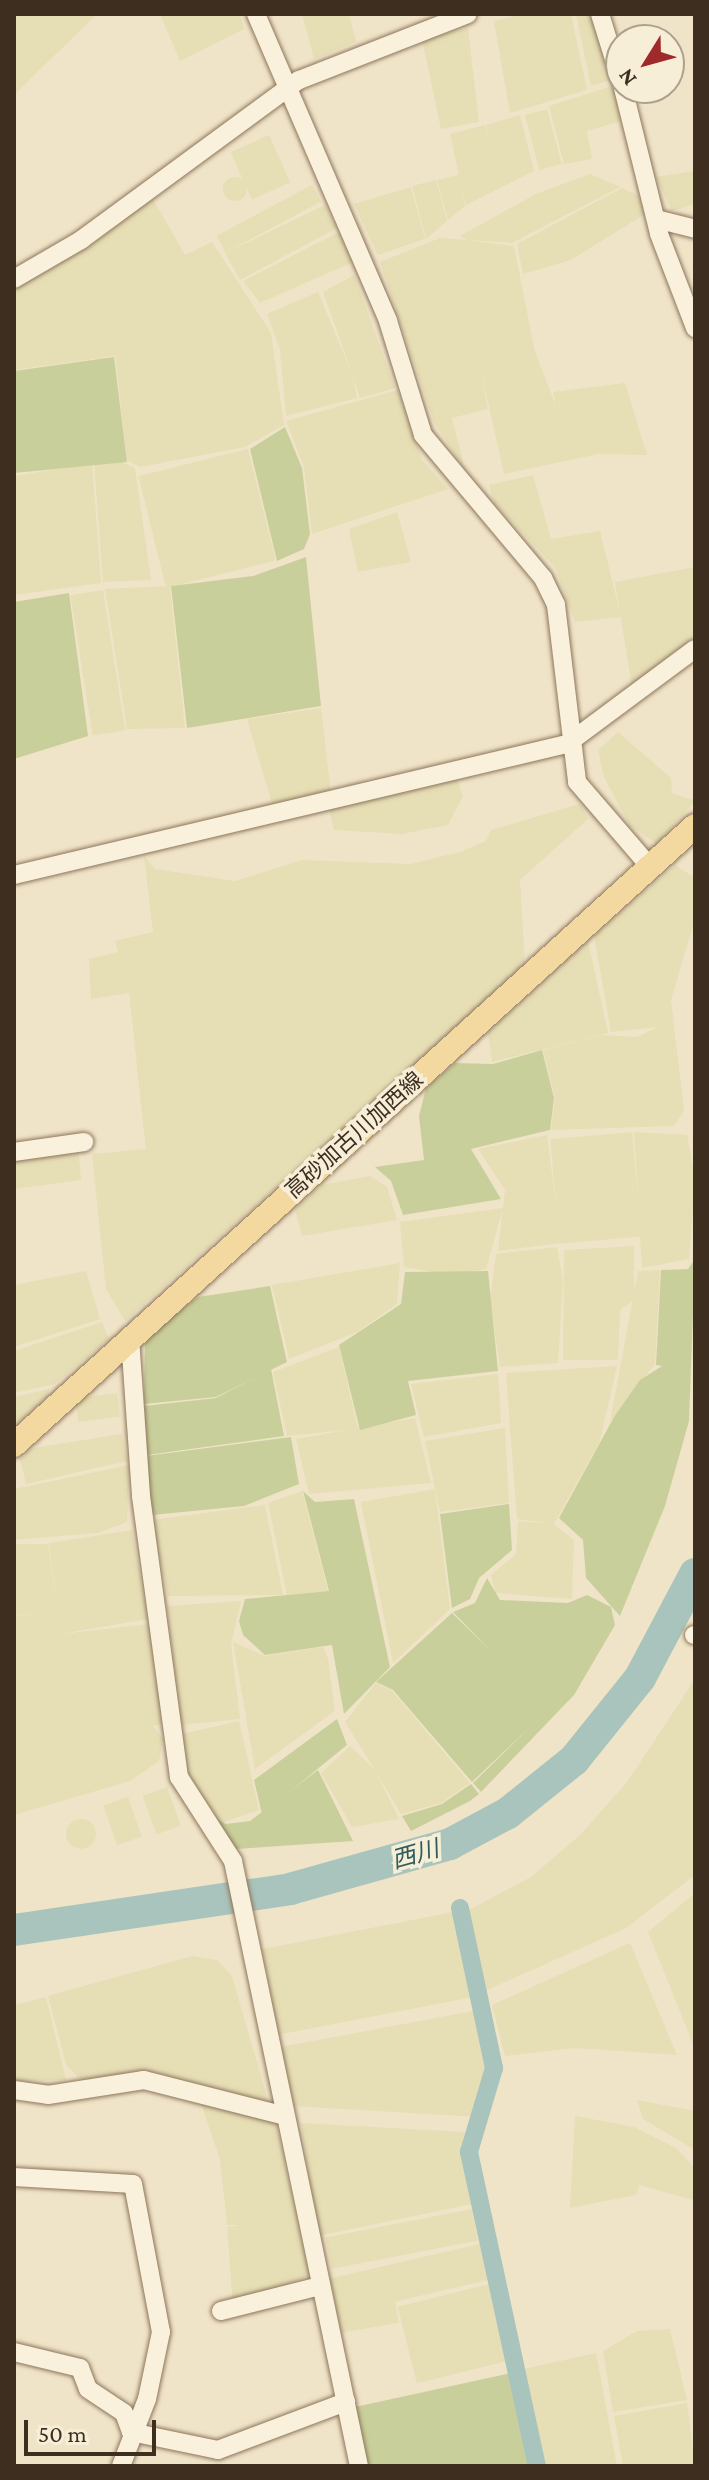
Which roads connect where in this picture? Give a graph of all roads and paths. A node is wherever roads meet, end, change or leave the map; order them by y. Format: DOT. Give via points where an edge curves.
graph roads {
  1 [pos="256,14"];
  2 [pos="468,14"];
  3 [pos="285,90"];
  4 [pos="627,104"];
  5 [pos="660,220"];
  6 [pos="695,229"];
  7 [pos="14,279"];
  8 [pos="695,328"];
  9 [pos="695,649"];
  10 [pos="567,744"];
  11 [pos="695,826"];
  12 [pos="650,867"];
  13 [pos="14,875"];
  14 [pos="84,1142"];
  15 [pos="14,1152"];
  16 [pos="130,1338"];
  17 [pos="14,1445"];
  18 [pos="14,2090"];
  19 [pos="285,2116"];
  20 [pos="14,2177"];
  21 [pos="320,2286"];
  22 [pos="221,2311"];
  23 [pos="14,2352"];
  24 [pos="346,2402"];
  25 [pos="131,2432"];
  26 [pos="121,2466"];
  27 [pos="359,2466"];
  1 -- 3 [label="street"];
  2 -- 3 [label="street" via="393,38"];
  3 -- 7 [label="street" via="81,240"];
  3 -- 10 [label="street" via="388,321 423,435 543,578 556,605"];
  4 -- 5 [label="street"];
  5 -- 6 [label="street"];
  5 -- 8 [label="street"];
  9 -- 10 [label="street"];
  10 -- 12 [label="street" via="577,782"];
  10 -- 13 [label="street"];
  11 -- 12 [label="main road, 高砂加古川加西線"];
  12 -- 16 [label="main road, 高砂加古川加西線"];
  14 -- 15 [label="street"];
  16 -- 17 [label="main road, 高砂加古川加西線"];
  16 -- 19 [label="street" via="141,1496 156,1567 179,1777 233,1861"];
  18 -- 19 [label="street" via="48,2095 144,2080"];
  19 -- 21 [label="street"];
  20 -- 25 [label="street" via="133,2184 161,2321 147,2399"];
  21 -- 22 [label="street"];
  21 -- 24 [label="street"];
  23 -- 25 [label="street" via="80,2368 88,2389 124,2413"];
  24 -- 25 [label="street" via="218,2450"];
  24 -- 27 [label="street"];
  25 -- 26 [label="street"];
}
